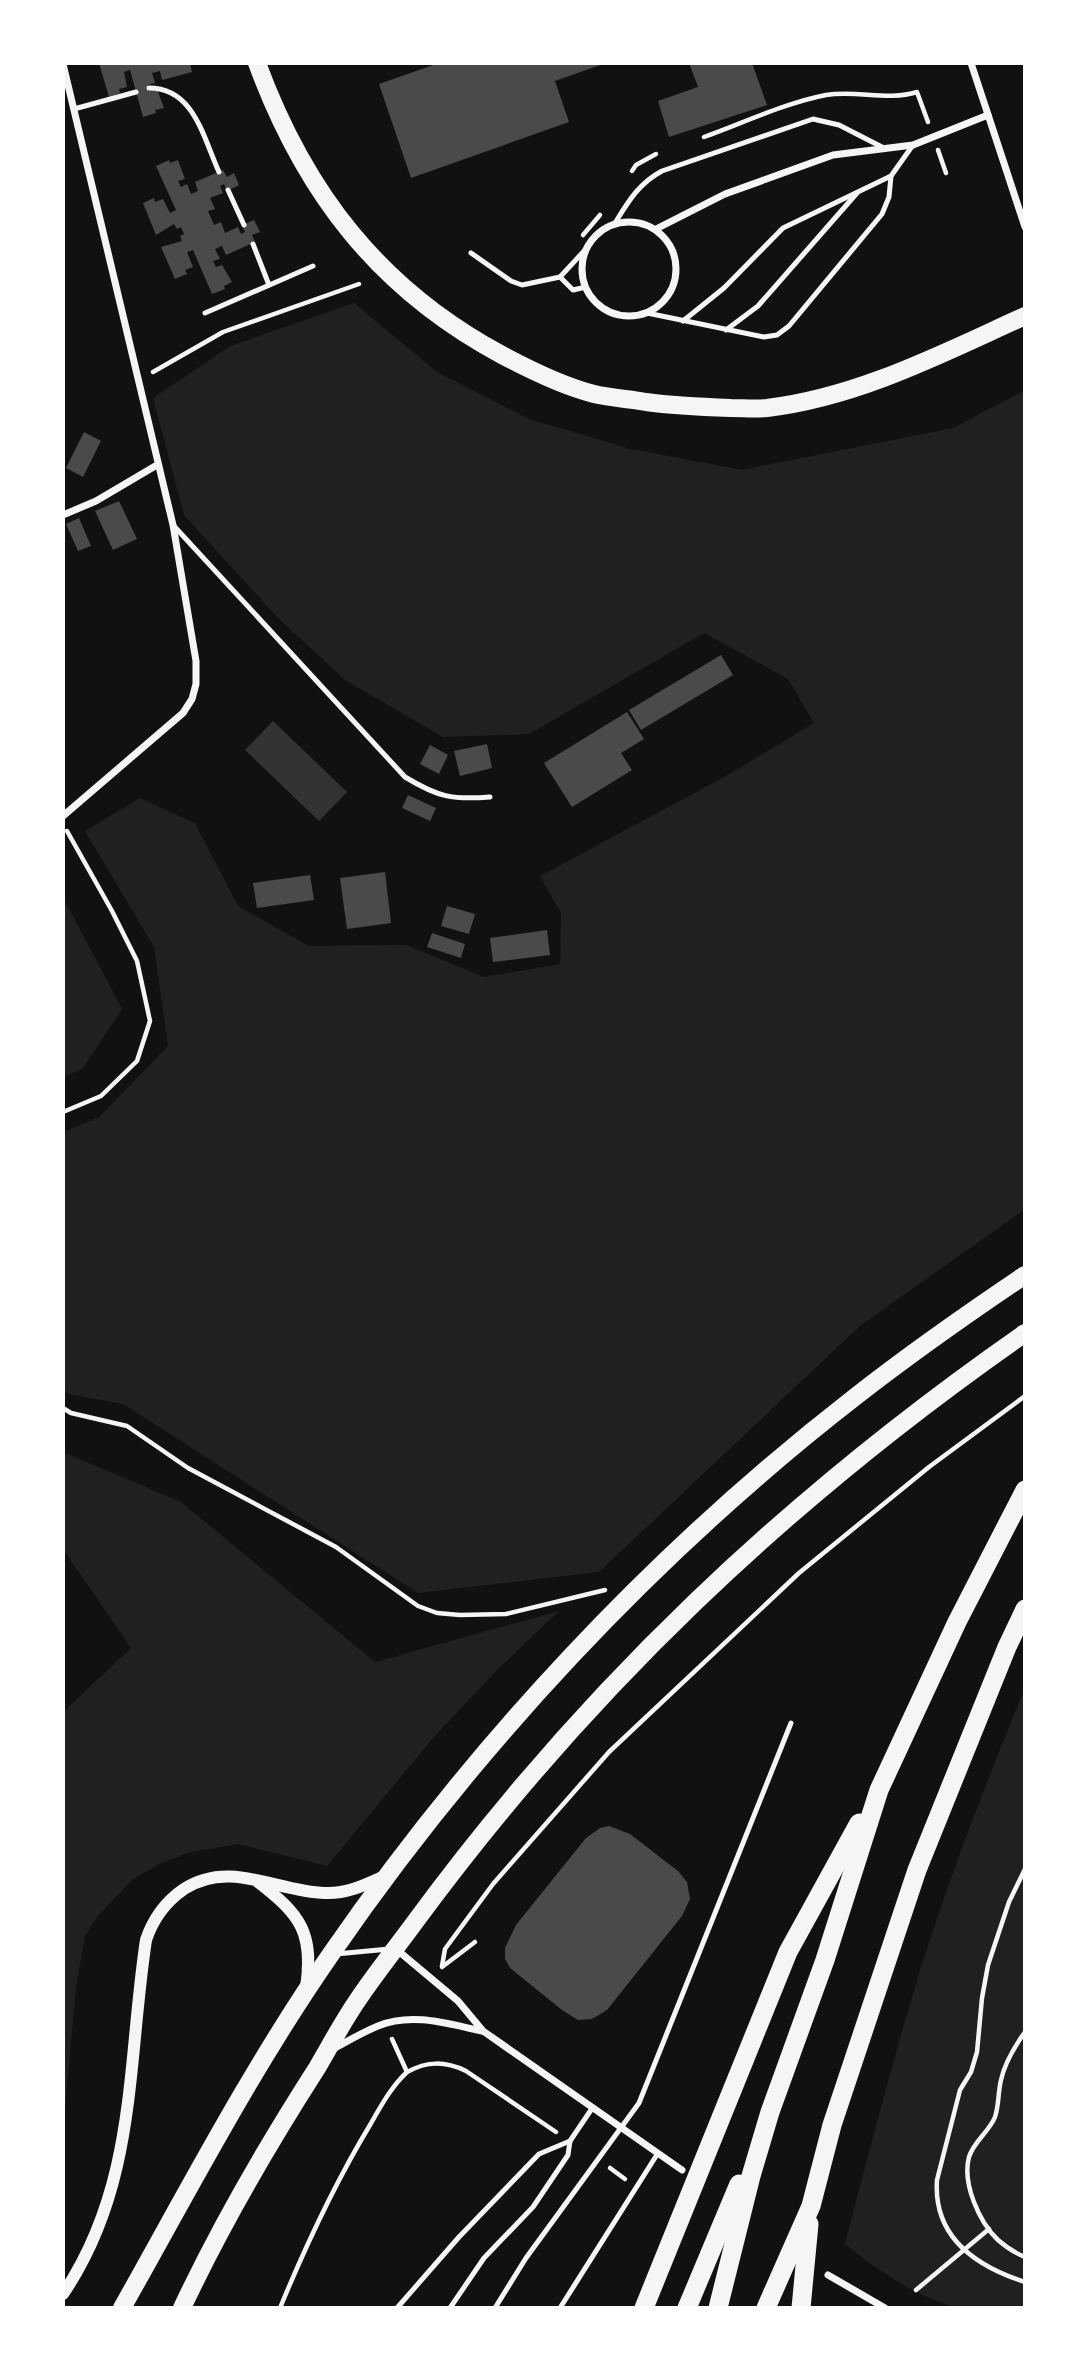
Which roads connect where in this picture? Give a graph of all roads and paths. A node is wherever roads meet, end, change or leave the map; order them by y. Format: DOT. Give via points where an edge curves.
graph roads {
  1 [pos="257,63"];
  2 [pos="971,63"];
  3 [pos="63,64"];
  4 [pos="149,88"];
  5 [pos="136,92"];
  6 [pos="74,109"];
  7 [pos="988,115"];
  8 [pos="913,145"];
  9 [pos="882,147"];
  10 [pos="219,172"];
  11 [pos="891,176"];
  12 [pos="228,190"];
  13 [pos="859,191"];
  14 [pos="615,223"];
  15 [pos="244,225"];
  16 [pos="1025,227"];
  17 [pos="656,229"];
  18 [pos="253,244"];
  19 [pos="585,250"];
  20 [pos="471,253"];
  21 [pos="313,266"];
  22 [pos="560,277"];
  23 [pos="359,284"];
  24 [pos="269,285"];
  25 [pos="586,286"];
  26 [pos="205,313"];
  27 [pos="647,313"];
  28 [pos="1025,316"];
  29 [pos="683,321"];
  30 [pos="726,330"];
  31 [pos="137,382"];
  32 [pos="157,465"];
  33 [pos="63,515"];
  34 [pos="173,525"];
  35 [pos="490,797"];
  36 [pos="63,816"];
  37 [pos="63,824"];
  38 [pos="63,1112"];
  39 [pos="1025,1275"];
  40 [pos="1025,1333"];
  41 [pos="1025,1396"];
  42 [pos="63,1408"];
  43 [pos="1025,1490"];
  44 [pos="608,1590"];
  45 [pos="1025,1609"];
  46 [pos="791,1723"];
  47 [pos="879,1790"];
  48 [pos="1025,1870"];
  49 [pos="388,1875"];
  50 [pos="255,1880"];
  51 [pos="396,1948"];
  52 [pos="330,1955"];
  53 [pos="442,1967"];
  54 [pos="306,1990"];
  55 [pos="483,2031"];
  56 [pos="1025,2032"];
  57 [pos="392,2039"];
  58 [pos="327,2053"];
  59 [pos="407,2073"];
  60 [pos="593,2107"];
  61 [pos="770,2112"];
  62 [pos="622,2128"];
  63 [pos="570,2141"];
  64 [pos="658,2153"];
  65 [pos="597,2159"];
  66 [pos="682,2170"];
  67 [pos="637,2186"];
  68 [pos="811,2206"];
  69 [pos="989,2229"];
  70 [pos="964,2250"];
  71 [pos="1025,2257"];
  72 [pos="828,2275"];
  73 [pos="1025,2282"];
  74 [pos="916,2290"];
  75 [pos="63,2294"];
  76 [pos="122,2308"];
  77 [pos="182,2308"];
  78 [pos="281,2308"];
  79 [pos="397,2308"];
  80 [pos="450,2308"];
  81 [pos="495,2308"];
  82 [pos="559,2308"];
  83 [pos="644,2308"];
  84 [pos="687,2308"];
  85 [pos="718,2308"];
  86 [pos="766,2308"];
  87 [pos="801,2308"];
  88 [pos="885,2308"];
  1 -- 28 [label="main road" via="287,136 322,196 364,250 413,297 469,337 529,370 593,393 676,407 766,408 827,397 907,370"];
  2 -- 7 [label="street"];
  3 -- 6 [label="street"];
  4 -- 10 [label="lane" via="169,91 189,105"];
  5 -- 6 [label="lane"];
  6 -- 31 [label="street"];
  7 -- 8 [label="street"];
  7 -- 16 [label="street"];
  8 -- 9 [label="street"];
  8 -- 11 [label="lane"];
  9 -- 14 [label="lane" via="839,125 813,119 648,178"];
  9 -- 17 [label="street" via="833,155 725,194"];
  11 -- 13 [label="lane"];
  11 -- 30 [label="lane" via="882,214 789,326 764,337"];
  12 -- 15 [label="lane"];
  13 -- 29 [label="lane" via="783,228 724,288"];
  13 -- 30 [label="lane" via="758,306"];
  14 -- 17 [label="street" via="643,223"];
  14 -- 19 [label="street" via="593,238"];
  17 -- 27 [label="street" via="672,248 676,279 667,297"];
  18 -- 24 [label="lane"];
  19 -- 22 [label="lane"];
  19 -- 25 [label="street"];
  20 -- 22 [label="lane" via="519,284"];
  21 -- 24 [label="lane"];
  22 -- 25 [label="lane" via="573,290"];
  23 -- 31 [label="path" via="223,332"];
  24 -- 26 [label="lane"];
  25 -- 27 [label="street" via="596,303 611,313"];
  27 -- 29 [label="lane"];
  29 -- 30 [label="lane"];
  31 -- 32 [label="street"];
  32 -- 33 [label="street"];
  32 -- 34 [label="street"];
  34 -- 35 [label="lane" via="405,777 431,792 460,800"];
  34 -- 36 [label="street" via="196,661 192,699 171,724"];
  37 -- 38 [label="path" via="137,961 150,1021 137,1061 101,1096"];
  39 -- 49 [label="main road" via="853,1398 679,1548 528,1705"];
  40 -- 51 [label="main road" via="852,1462 671,1625 526,1779"];
  41 -- 53 [label="path" via="799,1573 609,1752 493,1884 445,1949"];
  42 -- 44 [label="path" via="127,1426 188,1468 336,1547 418,1606 437,1613 506,1614"];
  43 -- 47 [label="highway"];
  45 -- 68 [label="highway" via="917,1870 832,2125"];
  46 -- 62 [label="lane" via="639,2103"];
  47 -- 61 [label="highway"];
  47 -- 83 [label="highway" via="788,1952"];
  48 -- 70 [label="path" via="991,1954 977,2052 960,2090 937,2180 943,2224"];
  49 -- 50 [label="street" via="357,1889 328,1893"];
  49 -- 52 [label="main road"];
  50 -- 54 [label="street" via="302,1927 309,1950"];
  50 -- 75 [label="street" via="228,1875 189,1886 166,1903 150,1927 118,2167 99,2227"];
  51 -- 52 [label="lane"];
  51 -- 55 [label="street" via="458,2001"];
  51 -- 58 [label="main road" via="356,2002"];
  52 -- 54 [label="main road"];
  54 -- 76 [label="main road"];
  55 -- 58 [label="street" via="401,2020 377,2026"];
  55 -- 60 [label="street"];
  56 -- 69 [label="path" via="1001,2078 996,2115 969,2158 968,2179"];
  57 -- 59 [label="path"];
  58 -- 77 [label="main road" via="213,2241"];
  59 -- 63 [label="path" via="430,2064 466,2071"];
  59 -- 78 [label="path" via="391,2091 327,2202"];
  60 -- 62 [label="street"];
  60 -- 63 [label="lane"];
  61 -- 84 [label="highway"];
  61 -- 85 [label="highway"];
  62 -- 64 [label="street"];
  62 -- 65 [label="lane"];
  63 -- 79 [label="lane" via="539,2154"];
  63 -- 80 [label="lane" via="568,2155 533,2207 484,2258"];
  64 -- 66 [label="street"];
  64 -- 67 [label="lane"];
  65 -- 67 [label="path"];
  65 -- 81 [label="lane"];
  67 -- 82 [label="lane"];
  68 -- 86 [label="highway"];
  68 -- 87 [label="highway"];
  69 -- 70 [label="path"];
  69 -- 71 [label="path"];
  70 -- 73 [label="path"];
  70 -- 74 [label="path"];
  72 -- 88 [label="street"];
}
